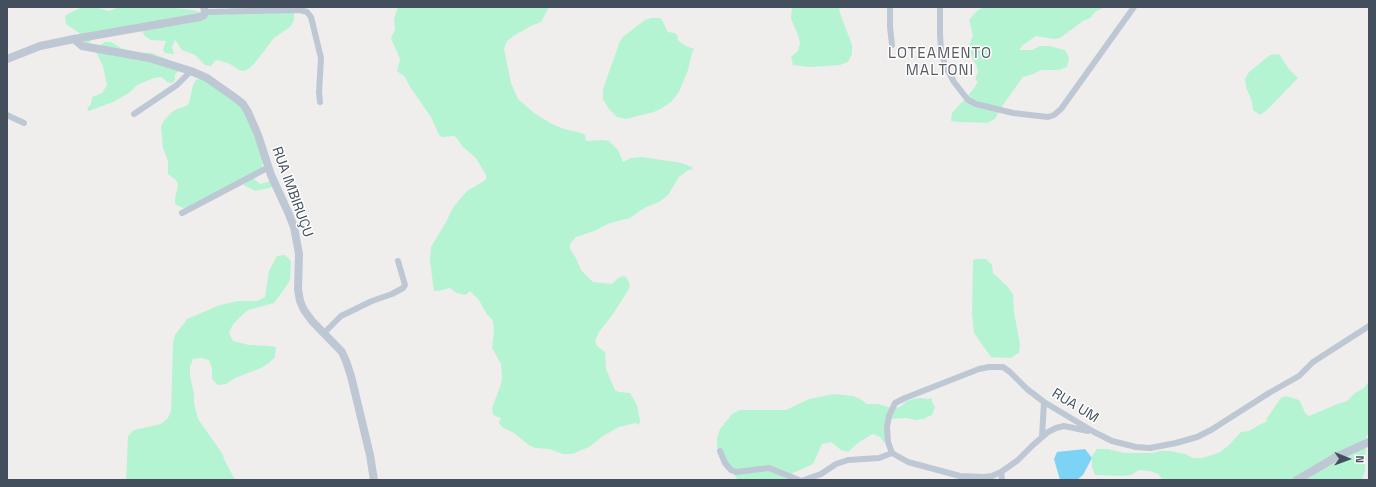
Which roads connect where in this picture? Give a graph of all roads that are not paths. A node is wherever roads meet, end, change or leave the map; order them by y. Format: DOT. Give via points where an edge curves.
graph roads {
  1 [pos="890,7"];
  2 [pos="940,7"];
  3 [pos="1134,7"];
  4 [pos="204,10"];
  5 [pos="74,39"];
  6 [pos="892,45"];
  7 [pos="7,59"];
  8 [pos="191,71"];
  9 [pos="320,102"];
  10 [pos="134,114"];
  11 [pos="7,115"];
  12 [pos="24,123"];
  13 [pos="269,167"];
  14 [pos="182,213"];
  15 [pos="398,261"];
  16 [pos="1369,326"];
  17 [pos="324,333"];
  18 [pos="1044,402"];
  19 [pos="1094,432"];
  20 [pos="1042,437"];
  21 [pos="1369,442"];
  22 [pos="720,451"];
  23 [pos="892,453"];
  24 [pos="1001,472"];
  25 [pos="374,480"];
  26 [pos="798,480"];
  27 [pos="804,480"];
  28 [pos="1002,480"];
  29 [pos="1297,480"];
  1 -- 6 [label="street"];
  2 -- 3 [label="street" via="940,40 945,66 968,100 1013,114 1038,117 1054,115 1061,108"];
  4 -- 5 [label="street" via="204,15 200,17"];
  4 -- 9 [label="street" via="307,12 311,17 321,58"];
  5 -- 7 [label="street" via="40,46"];
  5 -- 8 [label="street, RUA IMBIRUÇU" via="82,46 149,58"];
  8 -- 10 [label="street" via="177,85"];
  8 -- 13 [label="street, RUA IMBIRUÇU" via="207,78 243,104"];
  11 -- 12 [label="street"];
  13 -- 14 [label="street"];
  13 -- 17 [label="street, RUA IMBIRUÇU" via="298,242 300,301 304,310"];
  15 -- 17 [label="street" via="405,285 403,288 342,316"];
  16 -- 19 [label="street, RUA UM" via="1313,362 1299,376 1197,436 1150,448 1122,444"];
  17 -- 25 [label="street, RUA IMBIRUÇU" via="342,352 346,361"];
  18 -- 19 [label="street, RUA UM"];
  18 -- 20 [label="street"];
  18 -- 23 [label="street, RUA UM" via="1003,367 979,369 895,403 887,427"];
  19 -- 20 [label="street" via="1064,426"];
  20 -- 24 [label="street" via="1024,455"];
  21 -- 29 [label="street" via="1336,457"];
  22 -- 26 [label="street" via="725,463 736,472 769,468"];
  23 -- 24 [label="street" via="908,462 960,476 984,477"];
  23 -- 27 [label="street" via="879,458 848,460"];
  24 -- 28 [label="street"];
}
